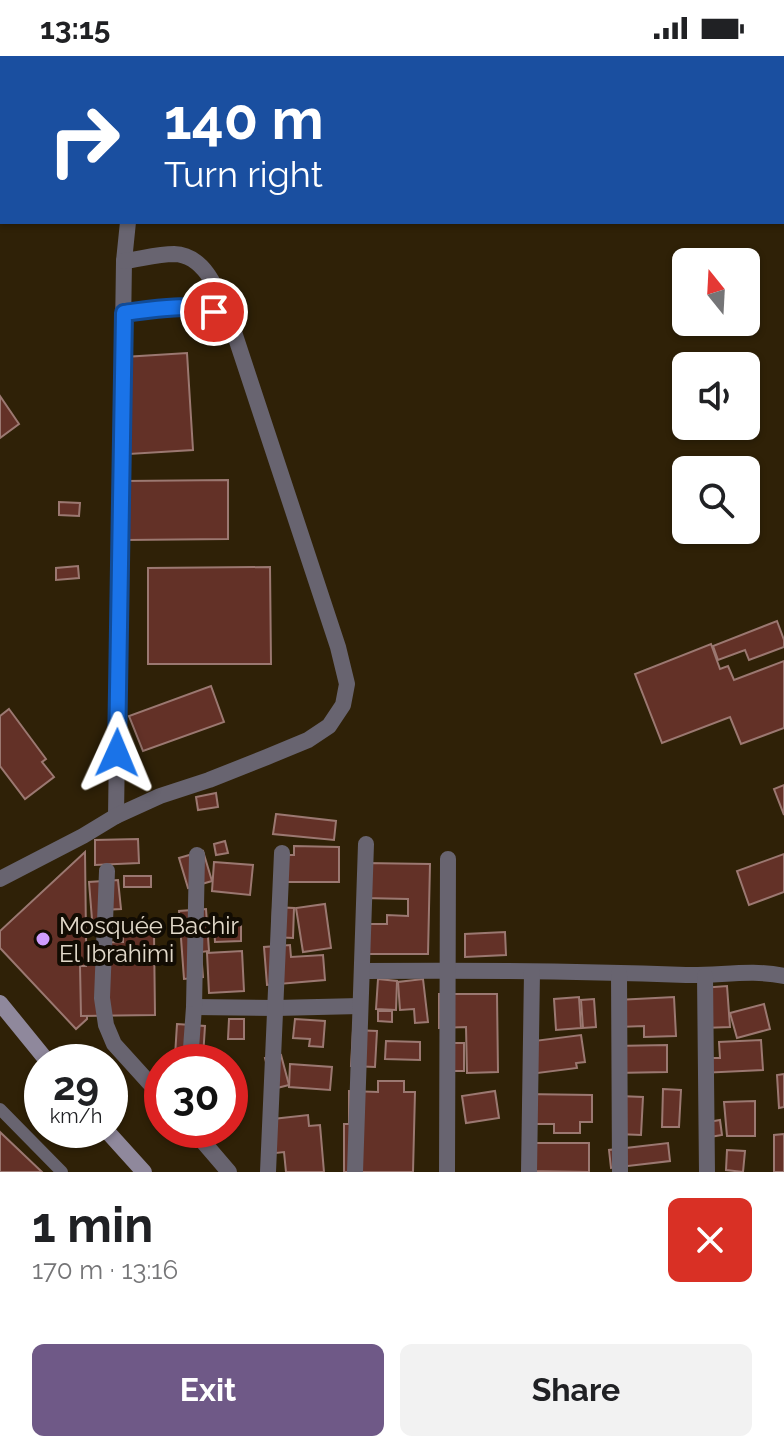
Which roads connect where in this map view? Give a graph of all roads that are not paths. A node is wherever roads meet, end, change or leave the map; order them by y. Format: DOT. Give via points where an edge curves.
graph roads {
  1 [pos="128,224"];
  2 [pos="124,261"];
  3 [pos="124,313"];
  4 [pos="231,323"];
  5 [pos="116,816"];
  6 [pos="366,844"];
  7 [pos="282,853"];
  8 [pos="197,855"];
  9 [pos="448,859"];
  10 [pos="107,871"];
  11 [pos="0,879"];
  12 [pos="362,971"];
  13 [pos="447,971"];
  14 [pos="532,972"];
  15 [pos="619,973"];
  16 [pos="705,976"];
  17 [pos="784,976"];
  18 [pos="0,1003"];
  19 [pos="360,1006"];
  20 [pos="194,1007"];
  21 [pos="276,1008"];
  22 [pos="33,1044"];
  23 [pos="191,1044"];
  24 [pos="144,1077"];
  25 [pos="0,1109"];
  26 [pos="122,1148"];
  27 [pos="208,1148"];
  28 [pos="62,1172"];
  29 [pos="144,1172"];
  30 [pos="229,1172"];
  31 [pos="268,1172"];
  32 [pos="355,1172"];
  33 [pos="447,1172"];
  34 [pos="529,1172"];
  35 [pos="620,1172"];
  36 [pos="707,1172"];
  1 -- 2 [label="street"];
  2 -- 3 [label="street"];
  2 -- 4 [label="street" via="175,254 191,258 205,271"];
  3 -- 4 [label="street" via="199,307"];
  3 -- 5 [label="street"];
  4 -- 5 [label="street" via="338,647 347,684 343,705 329,726 308,740"];
  5 -- 11 [label="street"];
  6 -- 12 [label="street"];
  7 -- 21 [label="street"];
  8 -- 20 [label="street"];
  9 -- 13 [label="street"];
  10 -- 24 [label="street" via="102,998 106,1025 114,1044"];
  12 -- 13 [label="street"];
  12 -- 19 [label="street"];
  13 -- 14 [label="street"];
  13 -- 33 [label="street"];
  14 -- 15 [label="street"];
  14 -- 34 [label="street"];
  15 -- 16 [label="street"];
  15 -- 35 [label="street"];
  16 -- 17 [label="street"];
  16 -- 36 [label="street"];
  18 -- 22 [label="main road"];
  19 -- 21 [label="street"];
  19 -- 32 [label="street"];
  20 -- 21 [label="street"];
  20 -- 23 [label="street"];
  21 -- 31 [label="street"];
  25 -- 28 [label="lane"];
  26 -- 29 [label="main road"];
  27 -- 30 [label="street"];
}
